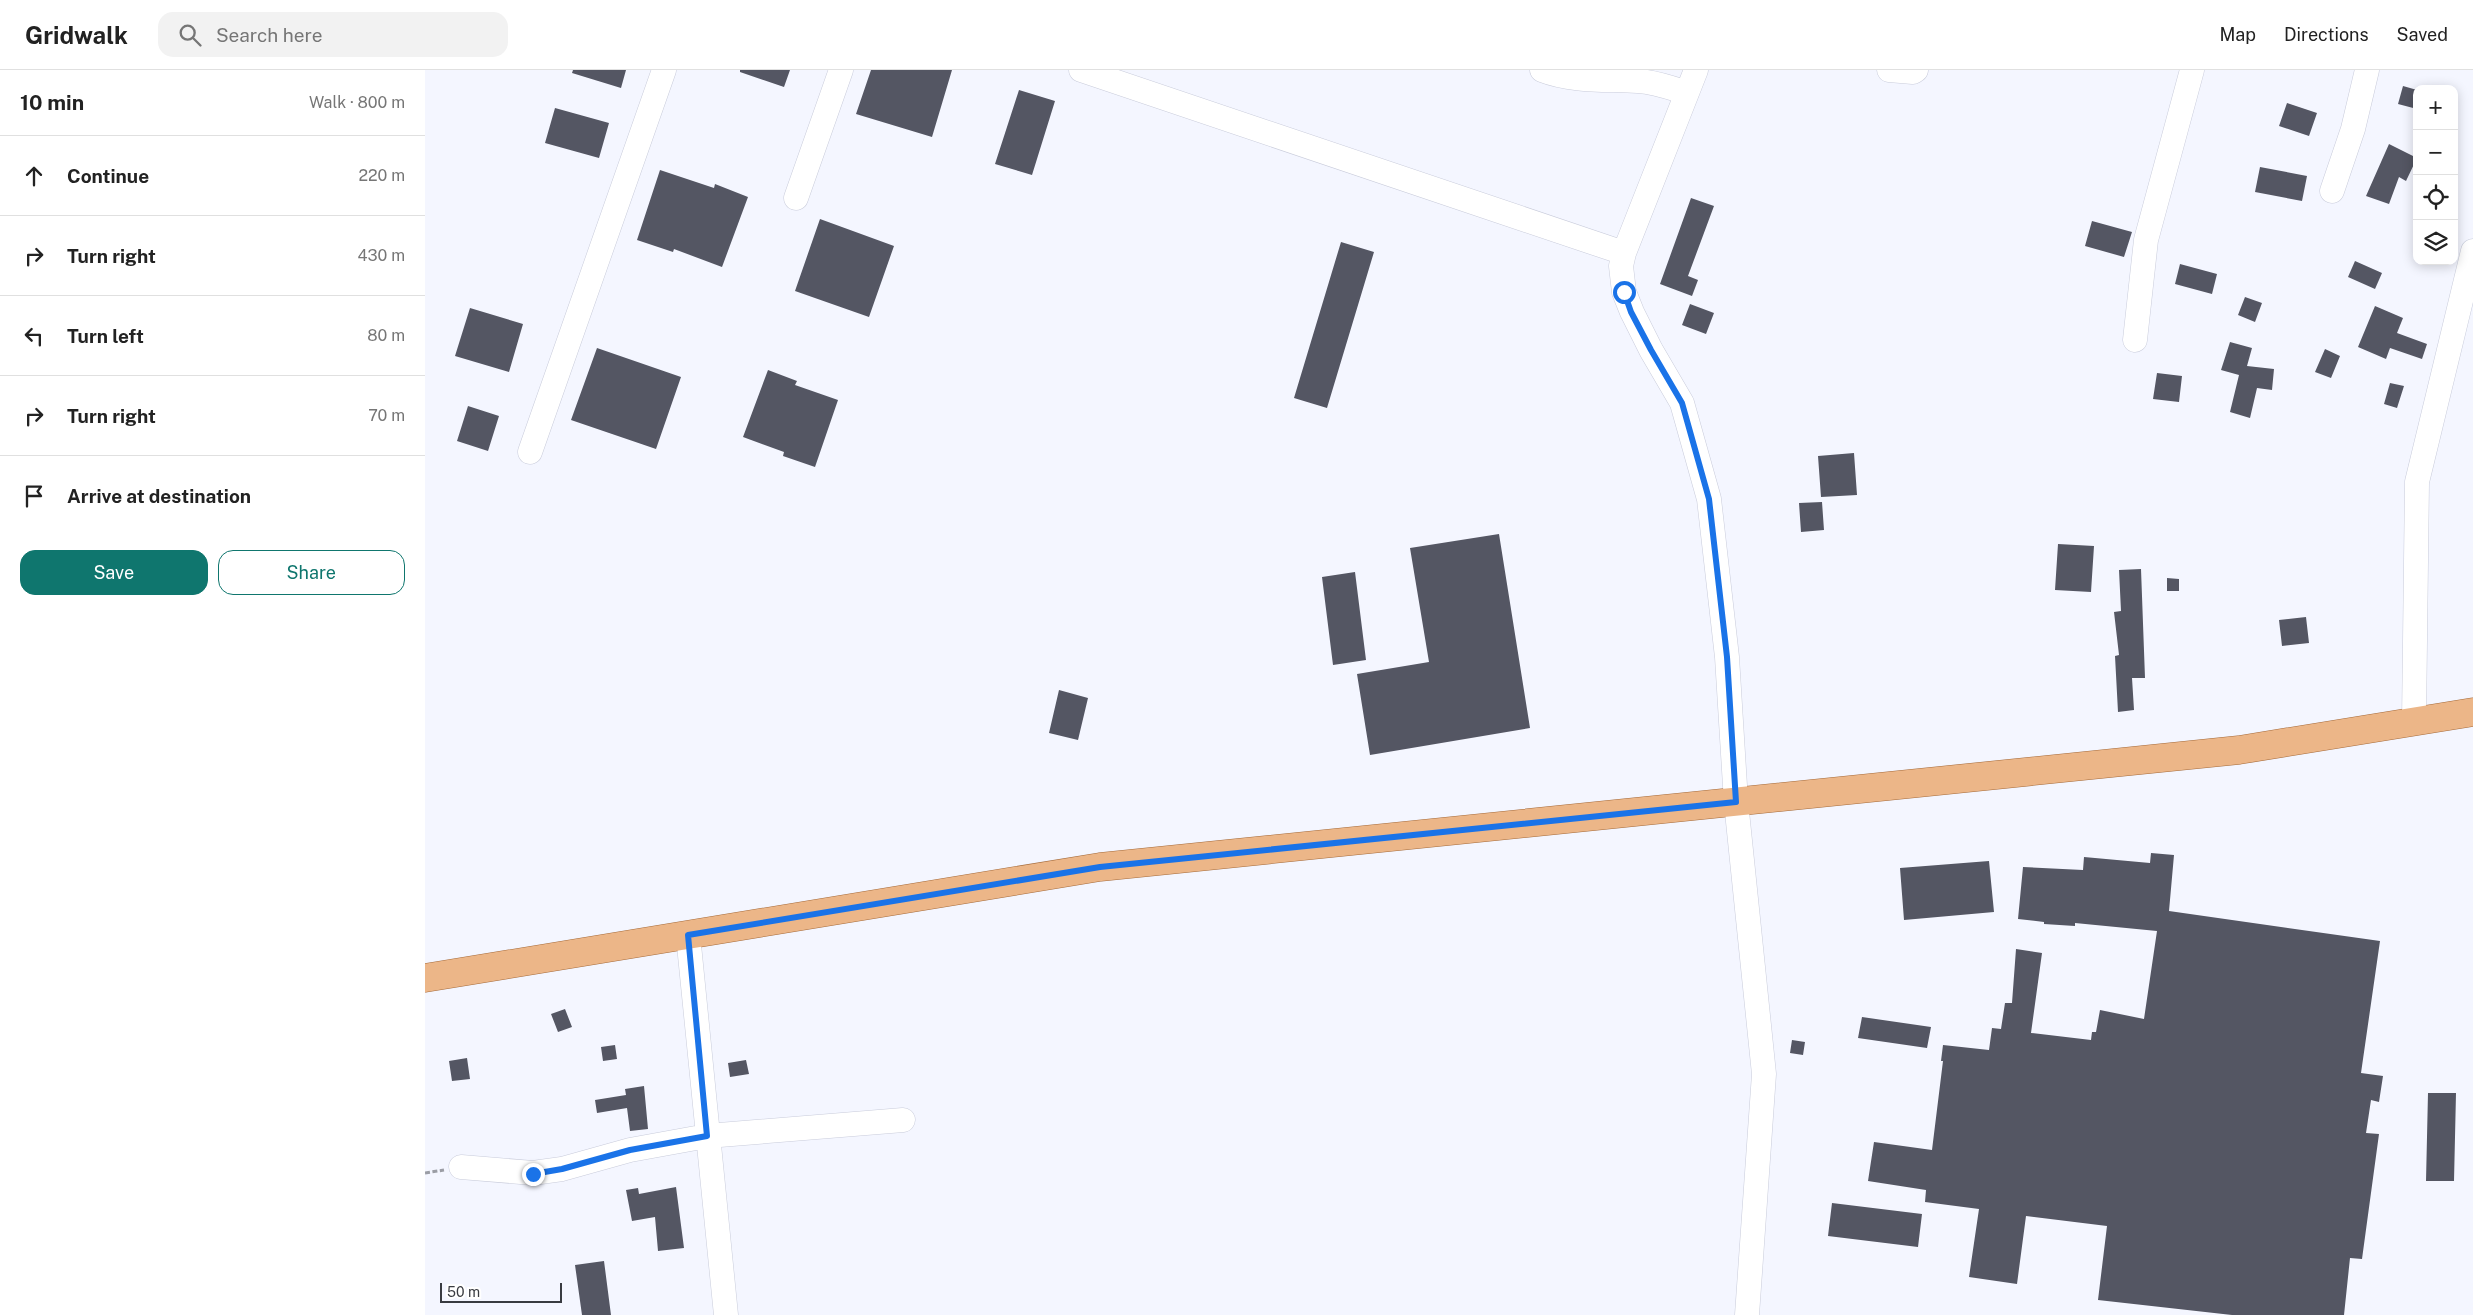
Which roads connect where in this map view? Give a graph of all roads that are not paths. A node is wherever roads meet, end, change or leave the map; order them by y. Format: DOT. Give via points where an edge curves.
graph roads {
  1 [pos="664,70"];
  2 [pos="841,70"];
  3 [pos="1081,70"];
  4 [pos="1542,70"];
  5 [pos="1696,70"];
  6 [pos="1889,70"];
  7 [pos="1916,70"];
  8 [pos="2192,70"];
  9 [pos="2367,70"];
  10 [pos="1687,93"];
  11 [pos="2332,191"];
  12 [pos="796,198"];
  13 [pos="2473,251"];
  14 [pos="1624,253"];
  15 [pos="2135,340"];
  16 [pos="530,452"];
  17 [pos="2473,712"];
  18 [pos="2414,721"];
  19 [pos="1736,802"];
  20 [pos="688,935"];
  21 [pos="425,978"];
  22 [pos="903,1120"];
  23 [pos="707,1136"];
  24 [pos="461,1167"];
  25 [pos="727,1315"];
  26 [pos="1747,1315"];
  1 -- 16 [label="street"];
  2 -- 12 [label="street"];
  3 -- 14 [label="street"];
  4 -- 10 [label="street" via="1586,80 1662,84"];
  5 -- 10 [label="street"];
  6 -- 7 [label="street"];
  8 -- 15 [label="street" via="2146,240"];
  9 -- 11 [label="street" via="2353,129"];
  10 -- 14 [label="street"];
  13 -- 18 [label="street" via="2417,482"];
  14 -- 19 [label="street" via="1621,266 1624,292 1631,312 1682,403 1709,499 1727,657"];
  17 -- 18 [label="main road"];
  18 -- 19 [label="main road" via="2239,750"];
  19 -- 20 [label="main road" via="1100,867"];
  19 -- 26 [label="street" via="1764,1074"];
  20 -- 21 [label="main road"];
  20 -- 23 [label="street"];
  22 -- 23 [label="street"];
  23 -- 24 [label="street" via="630,1150 533,1174"];
  23 -- 25 [label="street"];
}
